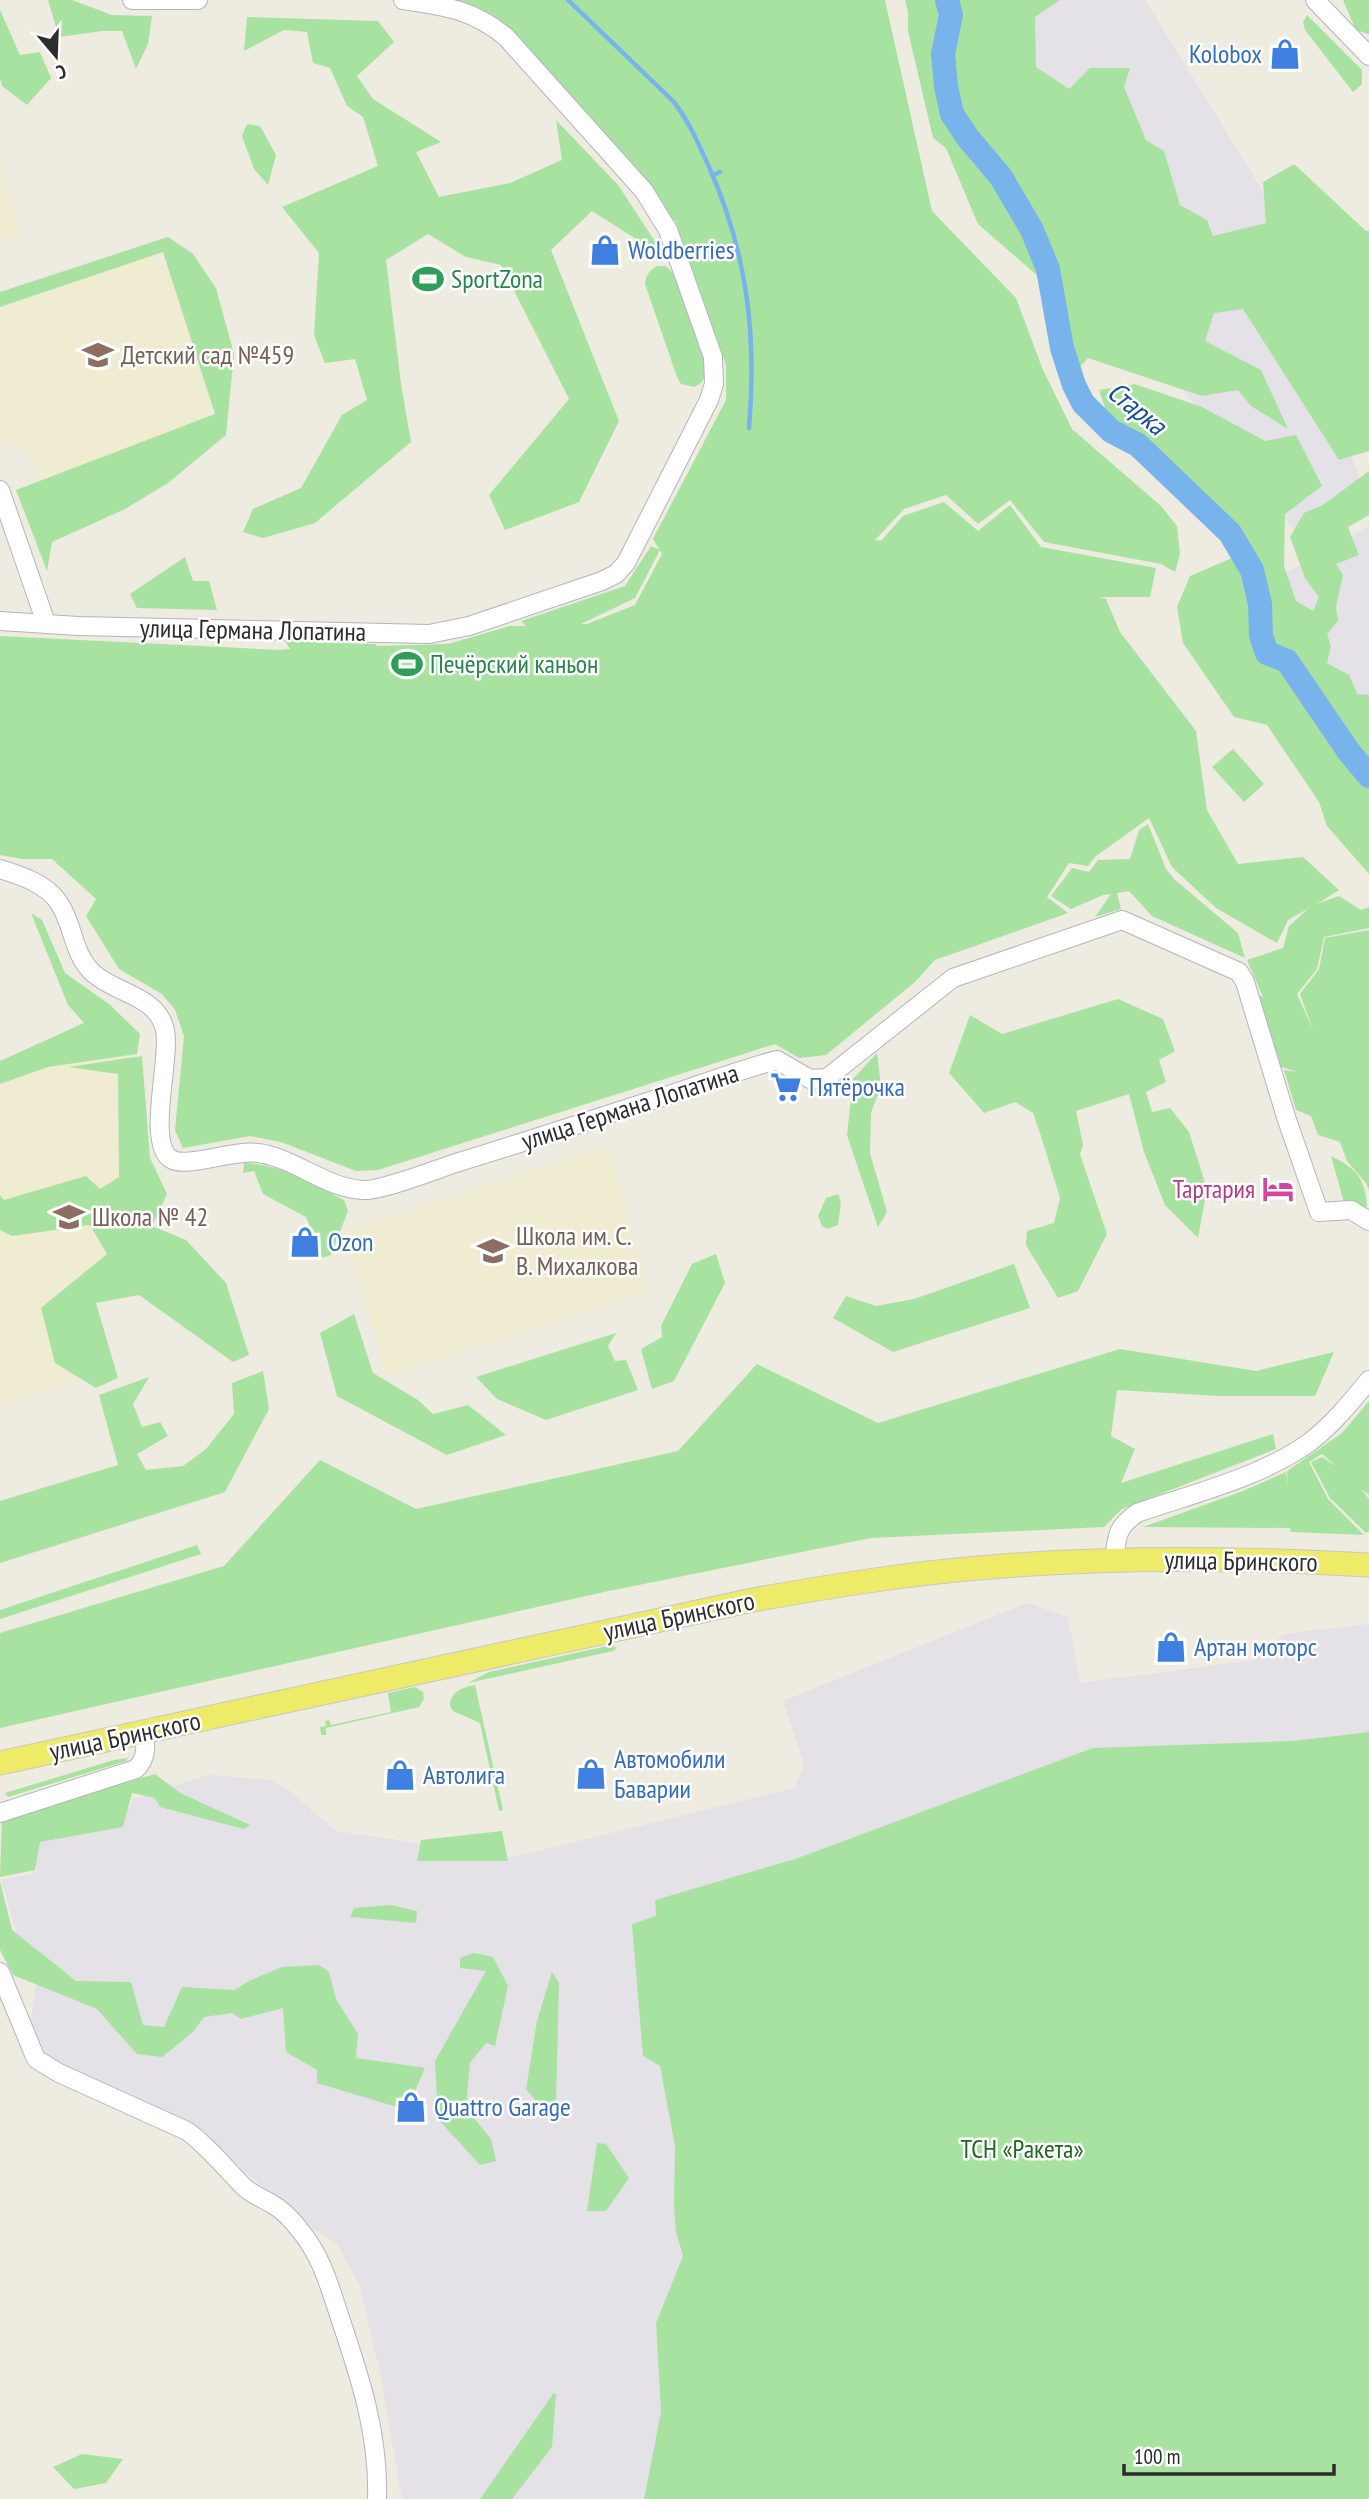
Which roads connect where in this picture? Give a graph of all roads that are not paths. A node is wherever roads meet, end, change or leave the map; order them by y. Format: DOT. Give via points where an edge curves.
graph roads {
  1 [pos="132,0"];
  2 [pos="198,0"];
  3 [pos="402,0"];
  4 [pos="1315,0"];
  5 [pos="1369,56"];
  6 [pos="0,490"];
  7 [pos="0,621"];
  8 [pos="46,623"];
  9 [pos="0,869"];
  10 [pos="1369,1221"];
  11 [pos="1369,1380"];
  12 [pos="1114,1560"];
  13 [pos="1369,1565"];
  14 [pos="144,1732"];
  15 [pos="0,1763"];
  16 [pos="0,1813"];
  17 [pos="0,1972"];
  18 [pos="377,2499"];
  1 -- 2 [label="street"];
  3 -- 8 [label="street, улица Германа Лопатина" via="456,8 506,37 644,191 672,239 715,371 709,400 626,563 602,581 469,626 429,634"];
  4 -- 5 [label="street"];
  6 -- 8 [label="street"];
  7 -- 8 [label="street, улица Германа Лопатина"];
  9 -- 10 [label="street, улица Германа Лопатина" via="51,893 60,903 83,962 102,979 146,1003 160,1018 166,1046 159,1129 165,1155 184,1164 229,1153 257,1152 363,1190 777,1060 810,1079 827,1078 953,978 1122,920 1239,972 1319,1212 1351,1210"];
  11 -- 12 [label="street" via="1333,1422 1285,1458 1136,1513 1123,1522"];
  12 -- 13 [label="main road, улица Бринского"];
  12 -- 14 [label="main road, улица Бринского" via="989,1567 845,1583"];
  14 -- 15 [label="main road, улица Бринского"];
  14 -- 16 [label="street" via="146,1749 136,1769"];
  17 -- 18 [label="street" via="36,2059 187,2131 245,2188 298,2227 317,2253 363,2386 372,2428"];
}
